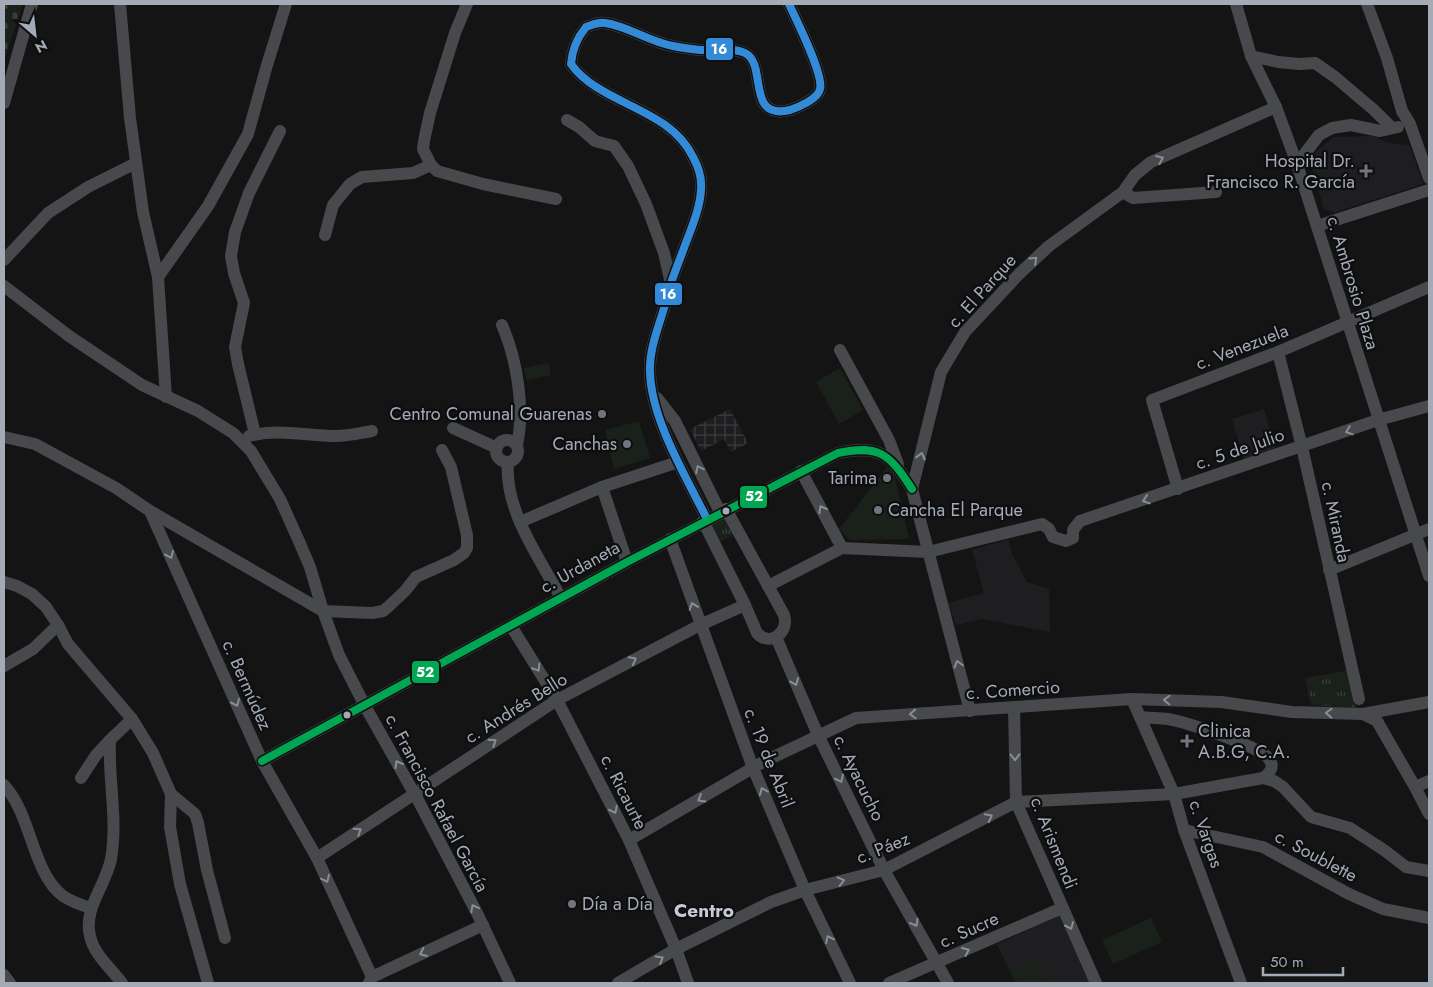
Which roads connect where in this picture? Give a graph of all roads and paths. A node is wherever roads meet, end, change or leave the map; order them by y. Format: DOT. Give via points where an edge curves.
graph roads {
  1 [pos="32,4"];
  2 [pos="120,4"];
  3 [pos="286,4"];
  4 [pos="467,4"];
  5 [pos="789,4"];
  6 [pos="1236,4"];
  7 [pos="1367,4"];
  8 [pos="1251,56"];
  9 [pos="4,103"];
  10 [pos="1276,107"];
  11 [pos="567,120"];
  12 [pos="1410,124"];
  13 [pos="1392,128"];
  14 [pos="280,131"];
  15 [pos="136,163"];
  16 [pos="1297,164"];
  17 [pos="431,165"];
  18 [pos="1429,178"];
  19 [pos="1429,190"];
  20 [pos="1122,192"];
  21 [pos="1216,192"];
  22 [pos="556,199"];
  23 [pos="1317,226"];
  24 [pos="325,235"];
  25 [pos="4,260"];
  26 [pos="158,277"];
  27 [pos="671,284"];
  28 [pos="4,286"];
  29 [pos="1429,287"];
  30 [pos="1347,323"];
  31 [pos="502,325"];
  32 [pos="840,350"];
  33 [pos="1278,352"];
  34 [pos="652,392"];
  35 [pos="166,397"];
  36 [pos="1429,406"];
  37 [pos="1378,420"];
  38 [pos="453,428"];
  39 [pos="372,431"];
  40 [pos="255,434"];
  41 [pos="4,437"];
  42 [pos="240,439"];
  43 [pos="517,445"];
  44 [pos="1302,447"];
  45 [pos="497,448"];
  46 [pos="442,450"];
  47 [pos="508,462"];
  48 [pos="672,464"];
  49 [pos="801,471"];
  50 [pos="901,472"];
  51 [pos="602,487"];
  52 [pos="912,489"];
  53 [pos="1178,489"];
  54 [pos="150,510"];
  55 [pos="723,511"];
  56 [pos="705,520"];
  57 [pos="520,522"];
  58 [pos="1429,529"];
  59 [pos="1415,534"];
  60 [pos="670,539"];
  61 [pos="842,548"];
  62 [pos="928,552"];
  63 [pos="626,562"];
  64 [pos="1329,570"];
  65 [pos="1429,576"];
  66 [pos="5,585"];
  67 [pos="768,586"];
  68 [pos="561,598"];
  69 [pos="745,605"];
  70 [pos="323,611"];
  71 [pos="700,624"];
  72 [pos="58,625"];
  73 [pos="511,626"];
  74 [pos="776,637"];
  75 [pos="4,666"];
  76 [pos="1132,699"];
  77 [pos="1359,699"];
  78 [pos="557,700"];
  79 [pos="1429,702"];
  80 [pos="365,706"];
  81 [pos="1014,708"];
  82 [pos="970,711"];
  83 [pos="1363,714"];
  84 [pos="1140,717"];
  85 [pos="132,719"];
  86 [pos="818,735"];
  87 [pos="110,740"];
  88 [pos="262,761"];
  89 [pos="753,768"];
  90 [pos="81,778"];
  91 [pos="1263,778"];
  92 [pos="1429,781"];
  93 [pos="4,785"];
  94 [pos="1415,787"];
  95 [pos="171,794"];
  96 [pos="414,794"];
  97 [pos="1174,794"];
  98 [pos="1016,802"];
  99 [pos="1429,814"];
  100 [pos="1184,830"];
  101 [pos="629,840"];
  102 [pos="317,858"];
  103 [pos="884,870"];
  104 [pos="1429,871"];
  105 [pos="805,890"];
  106 [pos="91,908"];
  107 [pos="1062,908"];
  108 [pos="1429,918"];
  109 [pos="483,925"];
  110 [pos="225,938"];
  111 [pos="676,949"];
  112 [pos="938,963"];
  113 [pos="4,975"];
  114 [pos="370,980"];
  115 [pos="10,983"];
  116 [pos="122,983"];
  117 [pos="208,983"];
  118 [pos="510,983"];
  119 [pos="618,983"];
  120 [pos="688,983"];
  121 [pos="850,983"];
  122 [pos="889,983"];
  123 [pos="948,983"];
  124 [pos="1096,983"];
  125 [pos="1240,983"];
  1 -- 9 [label="street"];
  2 -- 15 [label="street"];
  3 -- 26 [label="street" via="248,134 208,206"];
  4 -- 17 [label="street" via="430,113 424,149"];
  5 -- 27 [label="street" via="821,87 816,96 784,111 777,112 766,105 752,60 744,52 672,46 603,23 586,27 576,42 571,64 584,79 662,123 677,135 693,157 700,176 700,200"];
  6 -- 8 [label="street, c. Ambrosio Plaza"];
  7 -- 12 [label="street" via="1402,111"];
  8 -- 10 [label="street, c. Ambrosio Plaza"];
  8 -- 13 [label="street" via="1278,62 1316,63"];
  10 -- 16 [label="street, c. Ambrosio Plaza"];
  20 -- 10 [label="street, c. El Parque, one-way" via="1151,162"];
  11 -- 27 [label="street" via="595,140 614,146 628,166 664,253"];
  12 -- 13 [label="street"];
  12 -- 18 [label="street"];
  13 -- 16 [label="street" via="1380,131 1351,125 1332,128 1319,135"];
  14 -- 40 [label="street" via="248,193 234,232 231,256 244,303 237,356"];
  15 -- 25 [label="street" via="88,187 48,213"];
  15 -- 26 [label="street"];
  16 -- 23 [label="street, c. Ambrosio Plaza"];
  17 -- 22 [label="street" via="437,171 483,184"];
  17 -- 24 [label="street" via="413,174 362,178 350,184 333,205"];
  19 -- 23 [label="street"];
  20 -- 21 [label="street" via="1133,198"];
  52 -- 20 [label="street, c. El Parque, one-way" via="941,372 965,332 1049,246"];
  23 -- 30 [label="street, c. Ambrosio Plaza"];
  26 -- 35 [label="street"];
  27 -- 34 [label="street" via="651,352"];
  28 -- 35 [label="street, c. Francisco Rafael García" via="69,336 142,385"];
  29 -- 30 [label="street, c. Venezuela"];
  30 -- 33 [label="street, c. Venezuela"];
  30 -- 37 [label="street, c. Ambrosio Plaza"];
  31 -- 43 [label="street" via="518,385 521,412"];
  32 -- 50 [label="street" via="889,440"];
  33 -- 44 [label="street, c. Miranda"];
  33 -- 53 [label="street, c. Venezuela" via="1152,400"];
  55 -- 34 [label="street, one-way" via="675,421"];
  34 -- 56 [label="street" via="663,428"];
  35 -- 42 [label="street, c. Francisco Rafael García" via="198,411"];
  36 -- 37 [label="street, c. 5 de Julio"];
  37 -- 44 [label="street, c. 5 de Julio, one-way"];
  37 -- 59 [label="street, c. Ambrosio Plaza"];
  38 -- 45 [label="street"];
  39 -- 40 [label="street" via="338,436 287,432"];
  40 -- 42 [label="street"];
  41 -- 54 [label="street" via="35,444"];
  42 -- 70 [label="street, c. Francisco Rafael García" via="252,451 280,499 310,567"];
  43 -- 45 [label="street" via="505,440"];
  43 -- 47 [label="street" via="516,458"];
  44 -- 53 [label="street, c. 5 de Julio"];
  44 -- 64 [label="street, c. Miranda"];
  45 -- 47 [label="street" via="500,459"];
  46 -- 70 [label="street" via="450,467 467,535 464,553 416,577 395,602 383,610 372,613"];
  47 -- 57 [label="street" via="510,494"];
  48 -- 51 [label="street"];
  49 -- 50 [label="street, c. Urdaneta" via="838,453 856,449 888,457"];
  49 -- 55 [label="street, c. Urdaneta"];
  61 -- 49 [label="street, one-way"];
  50 -- 52 [label="street, c. Urdaneta"];
  51 -- 57 [label="street"];
  51 -- 63 [label="street"];
  52 -- 62 [label="street, c. El Parque"];
  53 -- 62 [label="street, c. 5 de Julio, one-way" via="1080,521 1073,538 1066,541 1053,537 1042,524"];
  54 -- 70 [label="street"];
  54 -- 88 [label="street, c. Bermúdez, one-way"];
  55 -- 56 [label="street, c. Urdaneta"];
  55 -- 67 [label="street"];
  56 -- 60 [label="street, c. Urdaneta"];
  56 -- 69 [label="street"];
  57 -- 68 [label="street"];
  58 -- 59 [label="street"];
  59 -- 64 [label="street"];
  59 -- 65 [label="street, c. Ambrosio Plaza"];
  60 -- 63 [label="street, c. Urdaneta"];
  71 -- 60 [label="street, c. 19 de Abril, one-way"];
  61 -- 62 [label="street"];
  61 -- 67 [label="street"];
  82 -- 62 [label="street, c. El Parque, one-way"];
  63 -- 68 [label="street, c. Urdaneta"];
  64 -- 77 [label="street, c. Miranda"];
  66 -- 72 [label="street" via="18,586 32,594"];
  67 -- 74 [label="street" via="786,622"];
  68 -- 73 [label="street, c. Urdaneta"];
  69 -- 71 [label="street, c. Andrés Bello"];
  69 -- 74 [label="street" via="760,636 766,639"];
  70 -- 80 [label="street, c. Francisco Rafael García" via="339,655"];
  78 -- 71 [label="street, c. Andrés Bello, one-way"];
  71 -- 89 [label="street, c. 19 de Abril"];
  72 -- 75 [label="street" via="33,649"];
  72 -- 85 [label="street" via="68,644"];
  73 -- 78 [label="street, c. Ricaurte, one-way"];
  73 -- 80 [label="street, c. Urdaneta"];
  74 -- 86 [label="street, c. Ayacucho, one-way"];
  76 -- 81 [label="street, c. Comercio"];
  83 -- 76 [label="street, c. Comercio, one-way" via="1292,712 1221,702"];
  76 -- 84 [label="street, c. Vargas"];
  96 -- 78 [label="street, c. Andrés Bello, one-way"];
  78 -- 101 [label="street, c. Ricaurte, one-way"];
  79 -- 83 [label="street, c. Comercio"];
  80 -- 88 [label="street, c. Urdaneta"];
  96 -- 80 [label="street, c. Francisco Rafael García, one-way"];
  81 -- 82 [label="street, c. Comercio"];
  81 -- 98 [label="street, c. Arismendi, one-way"];
  82 -- 86 [label="street, c. Comercio, one-way" via="856,718"];
  83 -- 94 [label="street" via="1377,721"];
  84 -- 91 [label="street" via="1191,725 1251,747 1269,758 1272,765 1271,771"];
  84 -- 97 [label="street, c. Vargas"];
  85 -- 87 [label="street"];
  85 -- 95 [label="street" via="154,753"];
  86 -- 89 [label="street, c. Comercio"];
  86 -- 103 [label="street, c. Ayacucho, one-way"];
  87 -- 90 [label="street"];
  87 -- 106 [label="street" via="114,808 111,858 108,874"];
  88 -- 102 [label="street, c. Bermúdez"];
  89 -- 101 [label="street, c. Comercio, one-way"];
  105 -- 89 [label="street, c. 19 de Abril, one-way"];
  91 -- 97 [label="street, c. Páez"];
  91 -- 104 [label="street" via="1284,787 1311,817 1350,828 1406,867"];
  92 -- 94 [label="street"];
  93 -- 106 [label="street" via="21,812 50,881 61,895"];
  94 -- 99 [label="street"];
  95 -- 110 [label="street" via="195,814"];
  95 -- 117 [label="street" via="170,827 180,884"];
  102 -- 96 [label="street, c. Andrés Bello, one-way"];
  109 -- 96 [label="street, c. Francisco Rafael García, one-way"];
  97 -- 98 [label="street, c. Páez"];
  97 -- 100 [label="street, c. Vargas"];
  103 -- 98 [label="street, c. Páez, one-way"];
  98 -- 107 [label="street, c. Arismendi"];
  100 -- 108 [label="street, c. Soublette" via="1264,847 1383,909"];
  100 -- 125 [label="street, c. Vargas"];
  101 -- 111 [label="street, c. Ricaurte"];
  102 -- 114 [label="street, c. Bermúdez, one-way"];
  105 -- 103 [label="street, c. Páez, one-way"];
  103 -- 112 [label="street, c. Ayacucho, one-way"];
  105 -- 111 [label="street, c. Páez" via="771,902"];
  121 -- 105 [label="street, c. 19 de Abril, one-way"];
  106 -- 116 [label="street" via="89,936 99,956"];
  112 -- 107 [label="street, c. Sucre, one-way"];
  107 -- 124 [label="street, c. Arismendi, one-way"];
  109 -- 114 [label="street, one-way"];
  109 -- 118 [label="street, c. Francisco Rafael García"];
  119 -- 111 [label="street, c. Páez, one-way"];
  111 -- 120 [label="street, c. Ricaurte"];
  112 -- 122 [label="street, c. Sucre"];
  112 -- 123 [label="street, c. Ayacucho"];
  113 -- 115 [label="street"];
}
